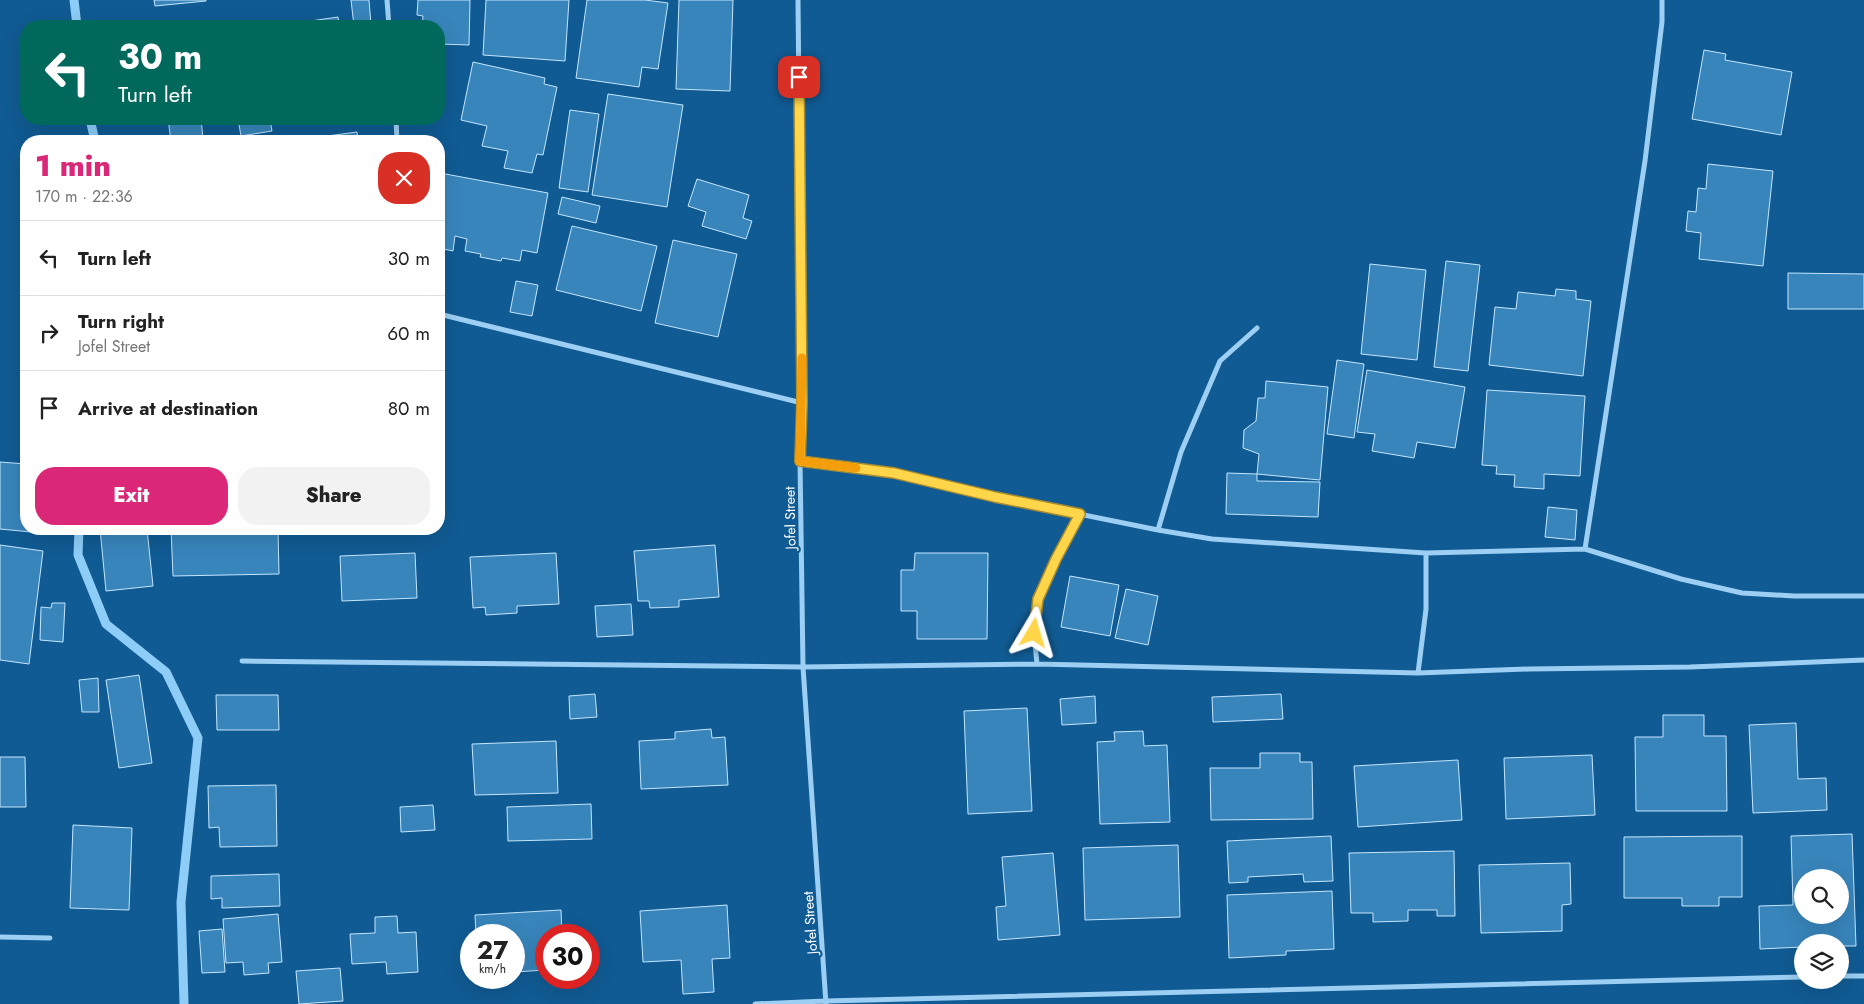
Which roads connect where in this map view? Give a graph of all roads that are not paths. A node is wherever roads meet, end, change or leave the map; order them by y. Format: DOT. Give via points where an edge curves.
graph roads {
  1 [pos="387,0"];
  2 [pos="798,0"];
  3 [pos="1662,0"];
  4 [pos="389,20"];
  5 [pos="445,315"];
  6 [pos="1257,328"];
  7 [pos="802,403"];
  8 [pos="800,461"];
  9 [pos="1080,514"];
  10 [pos="1158,530"];
  11 [pos="1585,549"];
  12 [pos="1426,552"];
  13 [pos="1864,596"];
  14 [pos="1864,660"];
  15 [pos="242,661"];
  16 [pos="1037,664"];
  17 [pos="803,667"];
  18 [pos="1418,673"];
  19 [pos="0,937"];
  20 [pos="50,938"];
  21 [pos="1849,976"];
  22 [pos="1864,976"];
  23 [pos="1794,977"];
  24 [pos="826,1002"];
  25 [pos="755,1004"];
  1 -- 4 [label="street"];
  2 -- 7 [label="street, Jofel Street"];
  3 -- 11 [label="street" via="1645,160"];
  5 -- 7 [label="street"];
  6 -- 10 [label="street" via="1220,361 1181,452"];
  7 -- 8 [label="street, Jofel Street"];
  8 -- 9 [label="street" via="894,473"];
  8 -- 17 [label="street, Jofel Street"];
  9 -- 10 [label="street"];
  9 -- 16 [label="street" via="1038,599 1034,633"];
  10 -- 12 [label="street" via="1212,538"];
  11 -- 12 [label="street"];
  11 -- 13 [label="street" via="1681,579 1742,593"];
  12 -- 18 [label="street" via="1426,608"];
  14 -- 18 [label="street"];
  15 -- 17 [label="street"];
  16 -- 17 [label="street"];
  16 -- 18 [label="street"];
  17 -- 24 [label="street, Jofel Street"];
  19 -- 20 [label="street"];
  21 -- 22 [label="street"];
  23 -- 24 [label="street"];
  24 -- 25 [label="street"];
}
